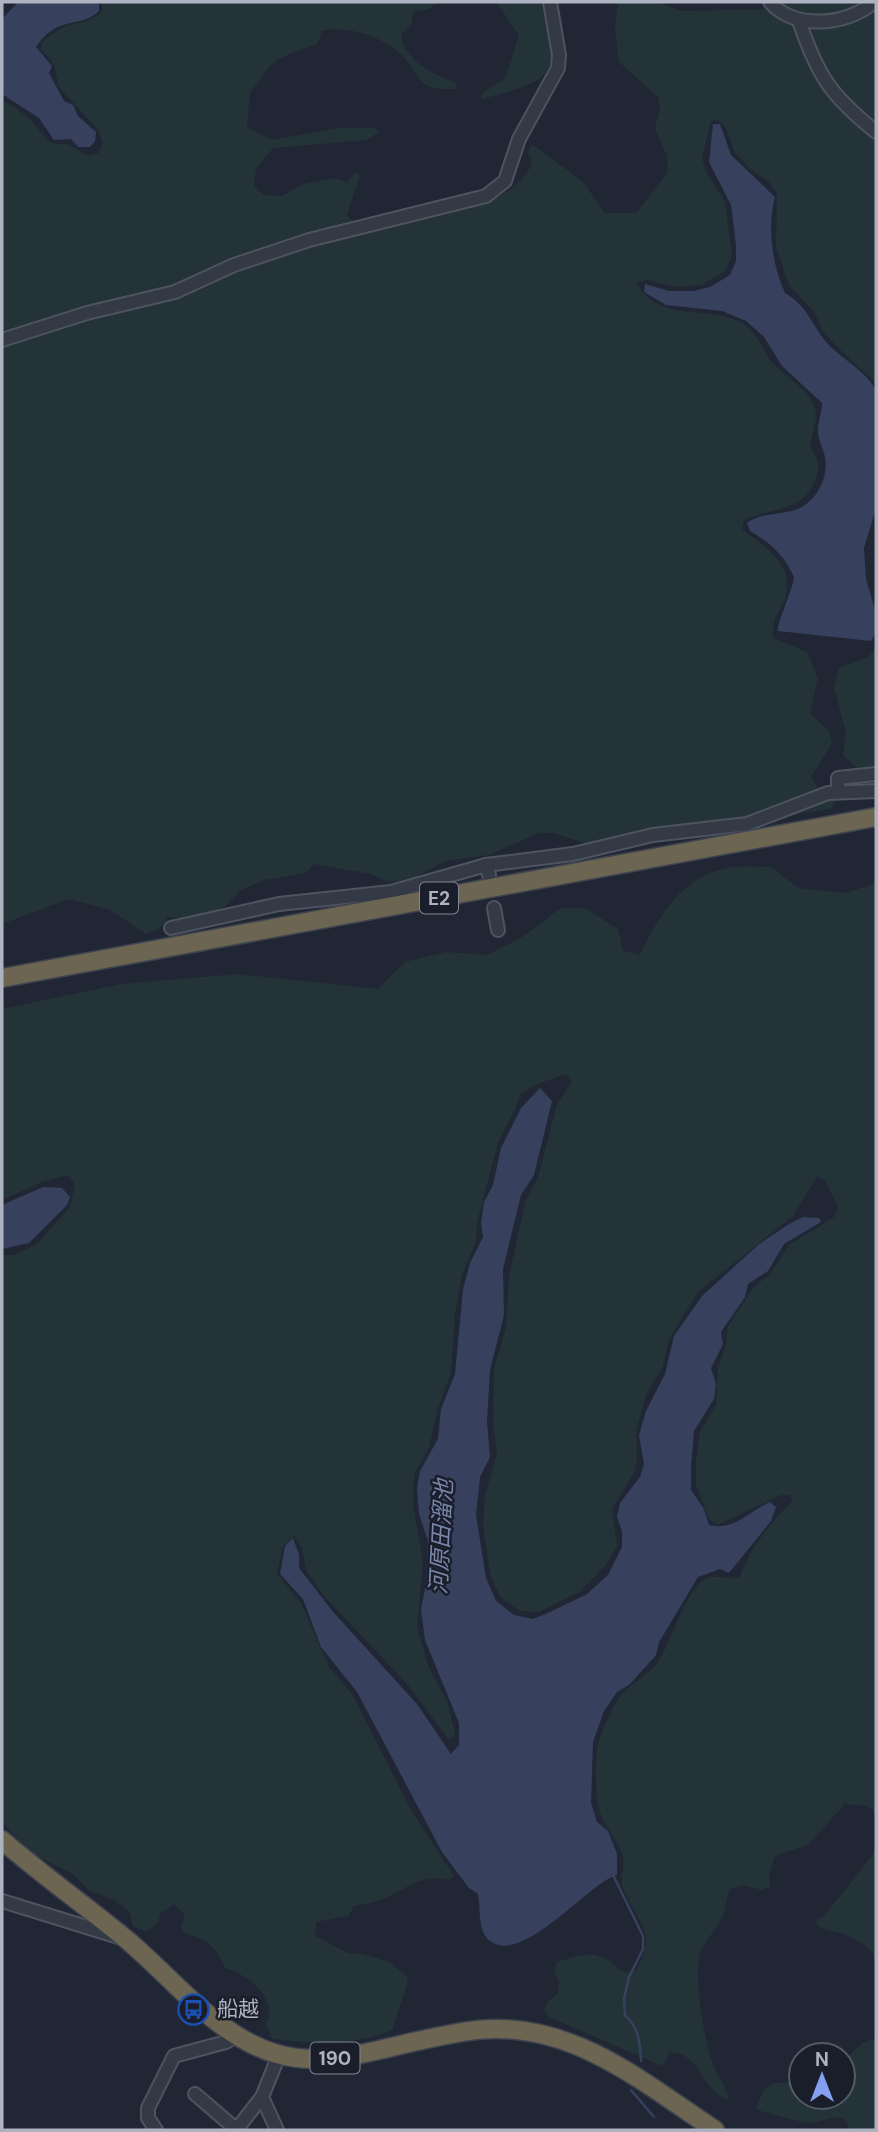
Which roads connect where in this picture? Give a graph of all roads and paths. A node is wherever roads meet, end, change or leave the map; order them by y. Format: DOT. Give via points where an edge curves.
graph roads {
  1 [pos="550,2"];
  2 [pos="770,2"];
  3 [pos="874,2"];
  4 [pos="799,21"];
  5 [pos="876,132"];
  6 [pos="2,340"];
  7 [pos="876,774"];
  8 [pos="876,791"];
  9 [pos="838,792"];
  10 [pos="876,817"];
  11 [pos="494,908"];
  12 [pos="171,928"];
  13 [pos="498,930"];
  14 [pos="2,978"];
  15 [pos="2,1840"];
  16 [pos="2,1901"];
  17 [pos="126,1939"];
  18 [pos="236,2036"];
  19 [pos="279,2055"];
  20 [pos="195,2094"];
  21 [pos="262,2097"];
  22 [pos="156,2130"];
  23 [pos="237,2130"];
  24 [pos="277,2130"];
  25 [pos="715,2130"];
  1 -- 6 [label="street" via="558,68 519,139 505,181 486,196 309,240 234,265 175,292"];
  2 -- 4 [label="street" via="786,17"];
  3 -- 4 [label="street" via="842,16"];
  4 -- 5 [label="street" via="820,76"];
  7 -- 9 [label="street" via="838,778"];
  8 -- 9 [label="street"];
  9 -- 12 [label="street" via="747,824 653,835 391,892 279,904"];
  10 -- 14 [label="highway, E2"];
  11 -- 13 [label="street"];
  15 -- 17 [label="highway, 190"];
  16 -- 17 [label="street"];
  17 -- 18 [label="highway, 190"];
  18 -- 19 [label="highway, 190"];
  18 -- 22 [label="street" via="174,2056 148,2108"];
  19 -- 21 [label="street"];
  19 -- 25 [label="highway, 190" via="331,2059 476,2030 534,2032 601,2056"];
  20 -- 23 [label="street"];
  21 -- 23 [label="street"];
  21 -- 24 [label="street"];
}
